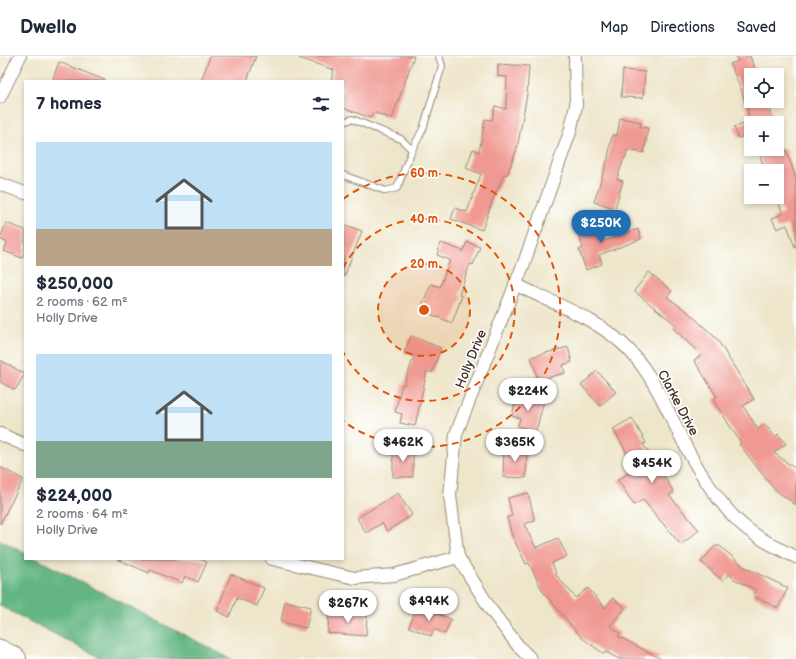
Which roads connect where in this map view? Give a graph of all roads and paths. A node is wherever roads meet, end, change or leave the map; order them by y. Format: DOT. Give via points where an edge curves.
graph roads {
  1 [pos="20,56"];
  2 [pos="439,56"];
  3 [pos="575,56"];
  4 [pos="0,97"];
  5 [pos="344,122"];
  6 [pos="412,150"];
  7 [pos="344,175"];
  8 [pos="0,184"];
  9 [pos="24,193"];
  10 [pos="516,284"];
  11 [pos="0,434"];
  12 [pos="24,445"];
  13 [pos="458,557"];
  14 [pos="796,558"];
  15 [pos="276,560"];
  16 [pos="0,651"];
  17 [pos="15,659"];
  18 [pos="531,659"];
  1 -- 4 [label="street"];
  2 -- 6 [label="lane" via="442,66 423,129"];
  3 -- 10 [label="street, Holly Drive" via="576,106 570,132"];
  5 -- 6 [label="lane" via="352,119 402,139"];
  6 -- 7 [label="lane" via="397,188 386,191"];
  8 -- 9 [label="street"];
  10 -- 13 [label="street, Holly Drive" via="456,434 450,496"];
  10 -- 14 [label="street, Clarke Drive" via="585,318 618,339 632,353 654,384 689,453 733,517 747,530"];
  11 -- 12 [label="street"];
  13 -- 15 [label="street" via="394,575 355,578"];
  13 -- 18 [label="street, Holly Drive" via="491,610"];
  16 -- 17 [label="highway"];
}
